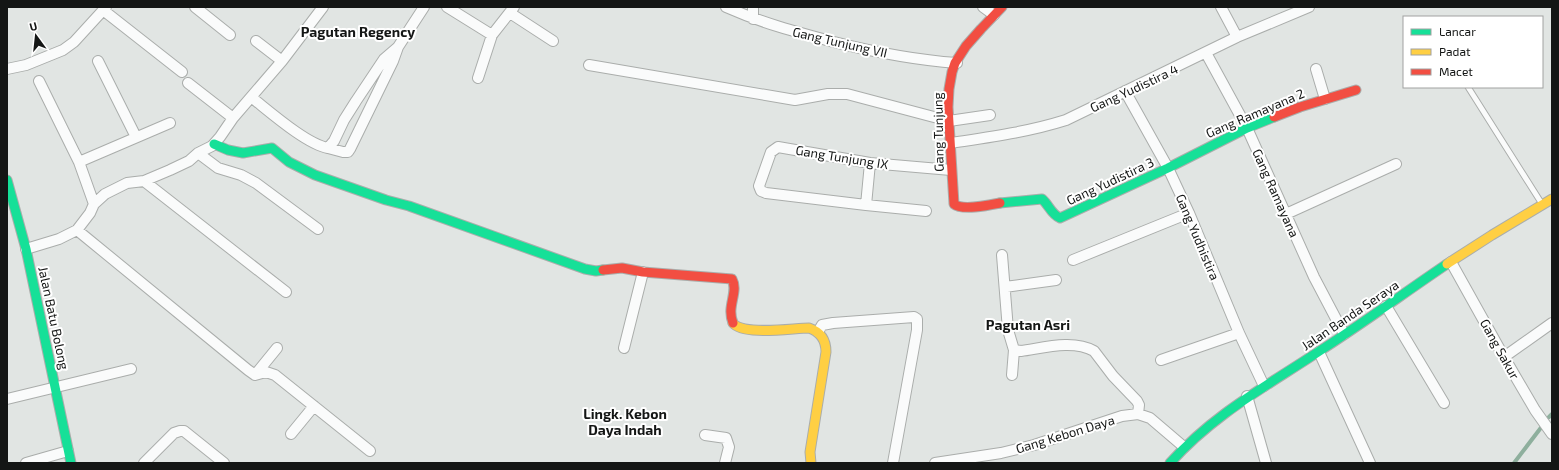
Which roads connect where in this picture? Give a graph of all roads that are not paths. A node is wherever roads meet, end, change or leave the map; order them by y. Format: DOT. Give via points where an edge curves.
graph roads {
  1 [pos="195,7"];
  2 [pos="323,7"];
  3 [pos="424,7"];
  4 [pos="446,7"];
  5 [pos="726,7"];
  6 [pos="753,7"];
  7 [pos="983,7"];
  8 [pos="1002,7"];
  9 [pos="1221,7"];
  10 [pos="1308,7"];
  11 [pos="104,9"];
  12 [pos="512,10"];
  13 [pos="994,14"];
  14 [pos="753,19"];
  15 [pos="230,35"];
  16 [pos="492,35"];
  17 [pos="1237,37"];
  18 [pos="256,41"];
  19 [pos="553,41"];
  20 [pos="398,47"];
  21 [pos="1206,54"];
  22 [pos="98,61"];
  23 [pos="282,61"];
  24 [pos="957,63"];
  25 [pos="589,65"];
  26 [pos="7,69"];
  27 [pos="1316,69"];
  28 [pos="182,72"];
  29 [pos="478,78"];
  30 [pos="39,81"];
  31 [pos="188,83"];
  32 [pos="1469,88"];
  33 [pos="1356,90"];
  34 [pos="1125,91"];
  35 [pos="251,97"];
  36 [pos="1325,98"];
  37 [pos="356,101"];
  38 [pos="369,110"];
  39 [pos="990,115"];
  40 [pos="233,118"];
  41 [pos="949,121"];
  42 [pos="170,122"];
  43 [pos="1247,128"];
  44 [pos="136,136"];
  45 [pos="951,143"];
  46 [pos="214,144"];
  47 [pos="328,148"];
  48 [pos="198,153"];
  49 [pos="79,162"];
  50 [pos="870,163"];
  51 [pos="1396,164"];
  52 [pos="1168,168"];
  53 [pos="952,174"];
  54 [pos="7,180"];
  55 [pos="144,181"];
  56 [pos="1552,199"];
  57 [pos="94,204"];
  58 [pos="1542,204"];
  59 [pos="866,205"];
  60 [pos="926,211"];
  61 [pos="1189,212"];
  62 [pos="1286,214"];
  63 [pos="1063,217"];
  64 [pos="318,229"];
  65 [pos="77,230"];
  66 [pos="26,249"];
  67 [pos="1002,255"];
  68 [pos="1073,260"];
  69 [pos="1451,262"];
  70 [pos="643,272"];
  71 [pos="1056,280"];
  72 [pos="1005,287"];
  73 [pos="286,292"];
  74 [pos="1386,306"];
  75 [pos="1552,323"];
  76 [pos="818,332"];
  77 [pos="1239,333"];
  78 [pos="1344,334"];
  79 [pos="277,348"];
  80 [pos="624,348"];
  81 [pos="1014,350"];
  82 [pos="1319,352"];
  83 [pos="1504,358"];
  84 [pos="1161,360"];
  85 [pos="131,369"];
  86 [pos="255,375"];
  87 [pos="1012,375"];
  88 [pos="1264,386"];
  89 [pos="56,387"];
  90 [pos="1247,396"];
  91 [pos="7,399"];
  92 [pos="1444,403"];
  93 [pos="314,406"];
  94 [pos="1138,414"];
  95 [pos="291,434"];
  96 [pos="705,434"];
  97 [pos="1552,434"];
  98 [pos="1184,447"];
  99 [pos="68,451"];
  100 [pos="370,451"];
  101 [pos="26,463"];
  102 [pos="71,463"];
  103 [pos="144,463"];
  104 [pos="224,463"];
  105 [pos="725,463"];
  106 [pos="811,463"];
  107 [pos="893,463"];
  108 [pos="935,463"];
  109 [pos="1170,463"];
  110 [pos="1266,463"];
  111 [pos="1370,463"];
  1 -- 15 [label="street"];
  2 -- 23 [label="street"];
  3 -- 20 [label="street"];
  4 -- 16 [label="street"];
  5 -- 14 [label="street, Gang Tunjung VII"];
  6 -- 14 [label="street"];
  7 -- 13 [label="street"];
  8 -- 13 [label="street, Gang Tunjung"];
  9 -- 17 [label="street"];
  10 -- 17 [label="street, Gang Yudistira 4"];
  11 -- 26 [label="street" via="74,42 63,50"];
  11 -- 28 [label="street"];
  12 -- 16 [label="street"];
  12 -- 19 [label="street"];
  13 -- 24 [label="street, Gang Tunjung" via="979,29"];
  14 -- 24 [label="street, Gang Tunjung VII" via="869,50"];
  16 -- 29 [label="street"];
  17 -- 21 [label="street, Gang Yudistira 4"];
  18 -- 23 [label="street"];
  20 -- 37 [label="street" via="384,59"];
  20 -- 38 [label="street"];
  21 -- 34 [label="street, Gang Yudistira 4"];
  21 -- 43 [label="street, Gang Ramayana"];
  22 -- 44 [label="street"];
  23 -- 35 [label="street"];
  24 -- 41 [label="street, Gang Tunjung" via="952,72 948,101"];
  25 -- 41 [label="street" via="795,100 828,94 847,94"];
  27 -- 36 [label="street"];
  30 -- 49 [label="street"];
  31 -- 40 [label="street"];
  32 -- 58 [label="lane"];
  33 -- 36 [label="street, Gang Ramayana 2"];
  34 -- 45 [label="street, Gang Yudistira 4" via="1046,127"];
  34 -- 52 [label="street, Gang Yudhistira"];
  35 -- 40 [label="street"];
  35 -- 47 [label="street" via="291,128 318,145"];
  36 -- 43 [label="street, Gang Ramayana 2"];
  37 -- 38 [label="street"];
  37 -- 47 [label="street"];
  38 -- 47 [label="street" via="348,152"];
  39 -- 41 [label="street"];
  40 -- 46 [label="street"];
  41 -- 45 [label="street, Gang Tunjung"];
  42 -- 44 [label="street"];
  43 -- 52 [label="street, Gang Ramayana 2"];
  43 -- 62 [label="street, Gang Ramayana"];
  44 -- 49 [label="street"];
  45 -- 53 [label="street, Gang Tunjung"];
  46 -- 48 [label="street"];
  46 -- 70 [label="street" via="237,153 272,148 289,162 315,175 585,269 596,271 622,268"];
  48 -- 55 [label="street" via="189,161"];
  48 -- 64 [label="street" via="218,168 256,183"];
  49 -- 57 [label="street"];
  50 -- 53 [label="street, Gang Tunjung IX"];
  50 -- 59 [label="street"];
  50 -- 59 [label="street, Gang Tunjung IX" via="776,148 770,153 759,186 761,191 766,193"];
  51 -- 62 [label="street"];
  52 -- 61 [label="street, Gang Yudhistira"];
  52 -- 63 [label="street, Gang Yudistira 3"];
  53 -- 63 [label="street, Gang Tunjung" via="956,206 1042,198 1055,216"];
  54 -- 66 [label="street, Jalan Batu Bolong"];
  55 -- 57 [label="street" via="127,183 105,194"];
  55 -- 73 [label="street"];
  56 -- 58 [label="street, Jalan Banda Seraya"];
  57 -- 65 [label="street"];
  58 -- 69 [label="street, Jalan Banda Seraya"];
  59 -- 60 [label="street"];
  61 -- 68 [label="street"];
  61 -- 77 [label="street, Gang Yudhistira"];
  62 -- 78 [label="street, Gang Ramayana" via="1314,277"];
  65 -- 66 [label="street" via="59,239"];
  65 -- 86 [label="street"];
  66 -- 89 [label="street, Jalan Batu Bolong"];
  67 -- 72 [label="street"];
  69 -- 74 [label="street, Jalan Banda Seraya"];
  69 -- 83 [label="street, Gang Sakur"];
  70 -- 76 [label="street" via="730,278 735,284 731,315 737,326 748,330 809,328"];
  70 -- 80 [label="street"];
  71 -- 72 [label="street"];
  72 -- 81 [label="street" via="1008,330"];
  74 -- 78 [label="street, Jalan Banda Seraya"];
  74 -- 92 [label="street"];
  75 -- 83 [label="street"];
  76 -- 106 [label="street" via="824,339 827,349 810,452"];
  76 -- 107 [label="street" via="822,326 833,323 914,317 917,319"];
  77 -- 84 [label="street"];
  77 -- 88 [label="street, Gang Yudhistira"];
  78 -- 82 [label="street, Jalan Banda Seraya"];
  79 -- 86 [label="street"];
  81 -- 87 [label="street"];
  81 -- 94 [label="street" via="1070,345 1094,351 1137,401"];
  82 -- 88 [label="street, Jalan Banda Seraya"];
  82 -- 111 [label="street"];
  83 -- 97 [label="street, Gang Sakur"];
  85 -- 89 [label="street"];
  86 -- 93 [label="street" via="271,372"];
  88 -- 90 [label="street, Jalan Banda Seraya"];
  89 -- 91 [label="street"];
  89 -- 99 [label="street, Jalan Batu Bolong"];
  90 -- 98 [label="street, Jalan Banda Seraya"];
  90 -- 110 [label="street"];
  93 -- 95 [label="street"];
  93 -- 100 [label="street"];
  94 -- 98 [label="street" via="1150,418"];
  94 -- 108 [label="street, Gang Kebon Daya" via="1122,416 1001,453"];
  96 -- 105 [label="street" via="726,438 729,447"];
  98 -- 109 [label="street, Jalan Banda Seraya"];
  99 -- 101 [label="street"];
  99 -- 102 [label="street, Jalan Batu Bolong"];
  103 -- 104 [label="street" via="174,433 180,431 184,431"];
}
